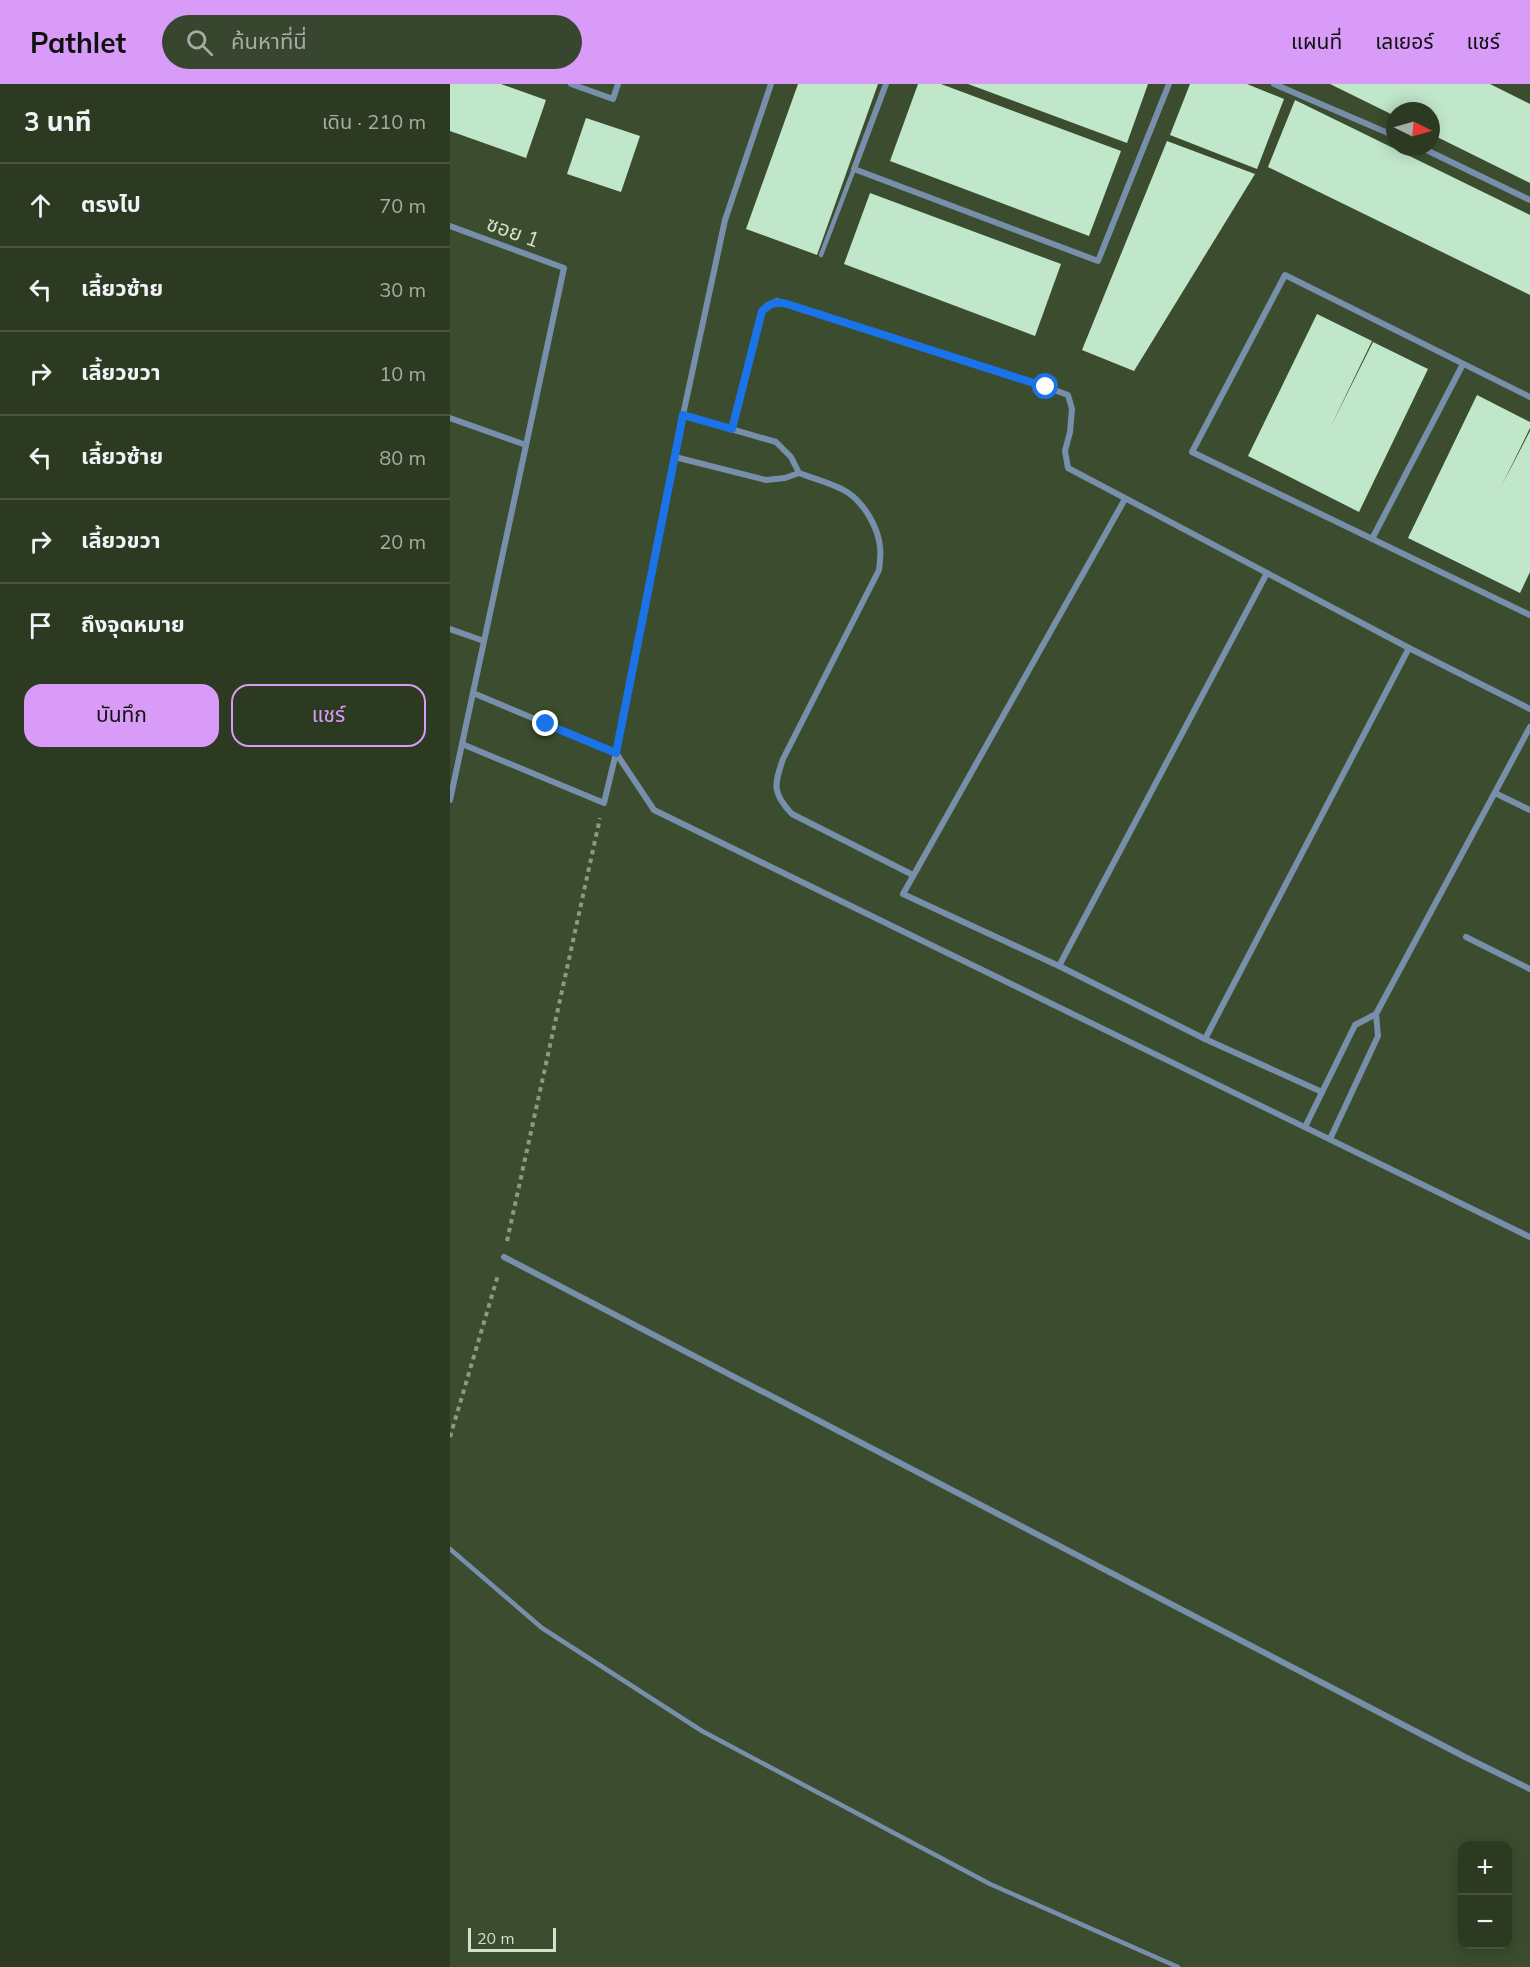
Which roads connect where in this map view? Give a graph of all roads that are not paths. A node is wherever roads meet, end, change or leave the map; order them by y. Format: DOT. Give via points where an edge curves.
graph roads {
  1 [pos="570,84"];
  2 [pos="618,84"];
  3 [pos="771,84"];
  4 [pos="886,84"];
  5 [pos="1169,84"];
  6 [pos="1274,84"];
  7 [pos="1386,132"];
  8 [pos="1439,156"];
  9 [pos="854,169"];
  10 [pos="1530,200"];
  11 [pos="450,226"];
  12 [pos="821,255"];
  13 [pos="1463,364"];
  14 [pos="1530,397"];
  15 [pos="683,415"];
  16 [pos="450,418"];
  17 [pos="732,429"];
  18 [pos="526,445"];
  19 [pos="675,457"];
  20 [pos="799,473"];
  21 [pos="1125,499"];
  22 [pos="1372,539"];
  23 [pos="1268,573"];
  24 [pos="1530,615"];
  25 [pos="450,628"];
  26 [pos="484,641"];
  27 [pos="1409,648"];
  28 [pos="473,693"];
  29 [pos="1530,709"];
  30 [pos="1530,727"];
  31 [pos="462,744"];
  32 [pos="616,753"];
  33 [pos="1495,793"];
  34 [pos="450,800"];
  35 [pos="1530,810"];
  36 [pos="913,875"];
  37 [pos="1466,937"];
  38 [pos="1059,966"];
  39 [pos="1530,969"];
  40 [pos="1376,1014"];
  41 [pos="1205,1038"];
  42 [pos="1322,1092"];
  43 [pos="1305,1127"];
  44 [pos="1330,1139"];
  45 [pos="1530,1237"];
  46 [pos="504,1257"];
  47 [pos="450,1549"];
  48 [pos="1530,1789"];
  49 [pos="1178,1967"];
  1 -- 2 [label="street" via="613,99"];
  3 -- 15 [label="street" via="725,220"];
  4 -- 9 [label="street"];
  5 -- 9 [label="street" via="1098,261"];
  6 -- 7 [label="street"];
  8 -- 10 [label="street"];
  9 -- 12 [label="lane"];
  11 -- 18 [label="street, ซอย 1" via="564,268"];
  13 -- 14 [label="street"];
  13 -- 22 [label="street"];
  13 -- 22 [label="street" via="1285,275 1191,452"];
  15 -- 17 [label="street"];
  15 -- 19 [label="street"];
  16 -- 18 [label="street"];
  17 -- 20 [label="street" via="776,442"];
  17 -- 21 [label="street" via="762,311 777,301 1068,395 1072,409 1065,451 1068,468"];
  18 -- 26 [label="street"];
  19 -- 20 [label="street" via="766,480"];
  19 -- 32 [label="street"];
  20 -- 36 [label="street" via="846,491 857,500 877,533 880,557 879,570 783,759 775,785 779,801 792,814"];
  21 -- 23 [label="street"];
  21 -- 36 [label="street"];
  22 -- 24 [label="street"];
  23 -- 27 [label="street"];
  23 -- 38 [label="street"];
  25 -- 26 [label="street"];
  26 -- 28 [label="street"];
  27 -- 29 [label="street"];
  27 -- 41 [label="street"];
  28 -- 31 [label="street"];
  28 -- 32 [label="street"];
  30 -- 33 [label="street"];
  31 -- 32 [label="street" via="604,803"];
  31 -- 34 [label="street"];
  32 -- 43 [label="street" via="654,810"];
  33 -- 35 [label="street"];
  33 -- 40 [label="street"];
  36 -- 38 [label="street" via="903,894"];
  37 -- 39 [label="street"];
  38 -- 41 [label="street"];
  40 -- 42 [label="street" via="1355,1025"];
  40 -- 44 [label="street" via="1378,1036"];
  41 -- 42 [label="street"];
  42 -- 43 [label="street"];
  43 -- 44 [label="street"];
  44 -- 45 [label="street"];
  46 -- 48 [label="street"];
  47 -- 49 [label="lane" via="543,1628 702,1731 990,1884"];
}
